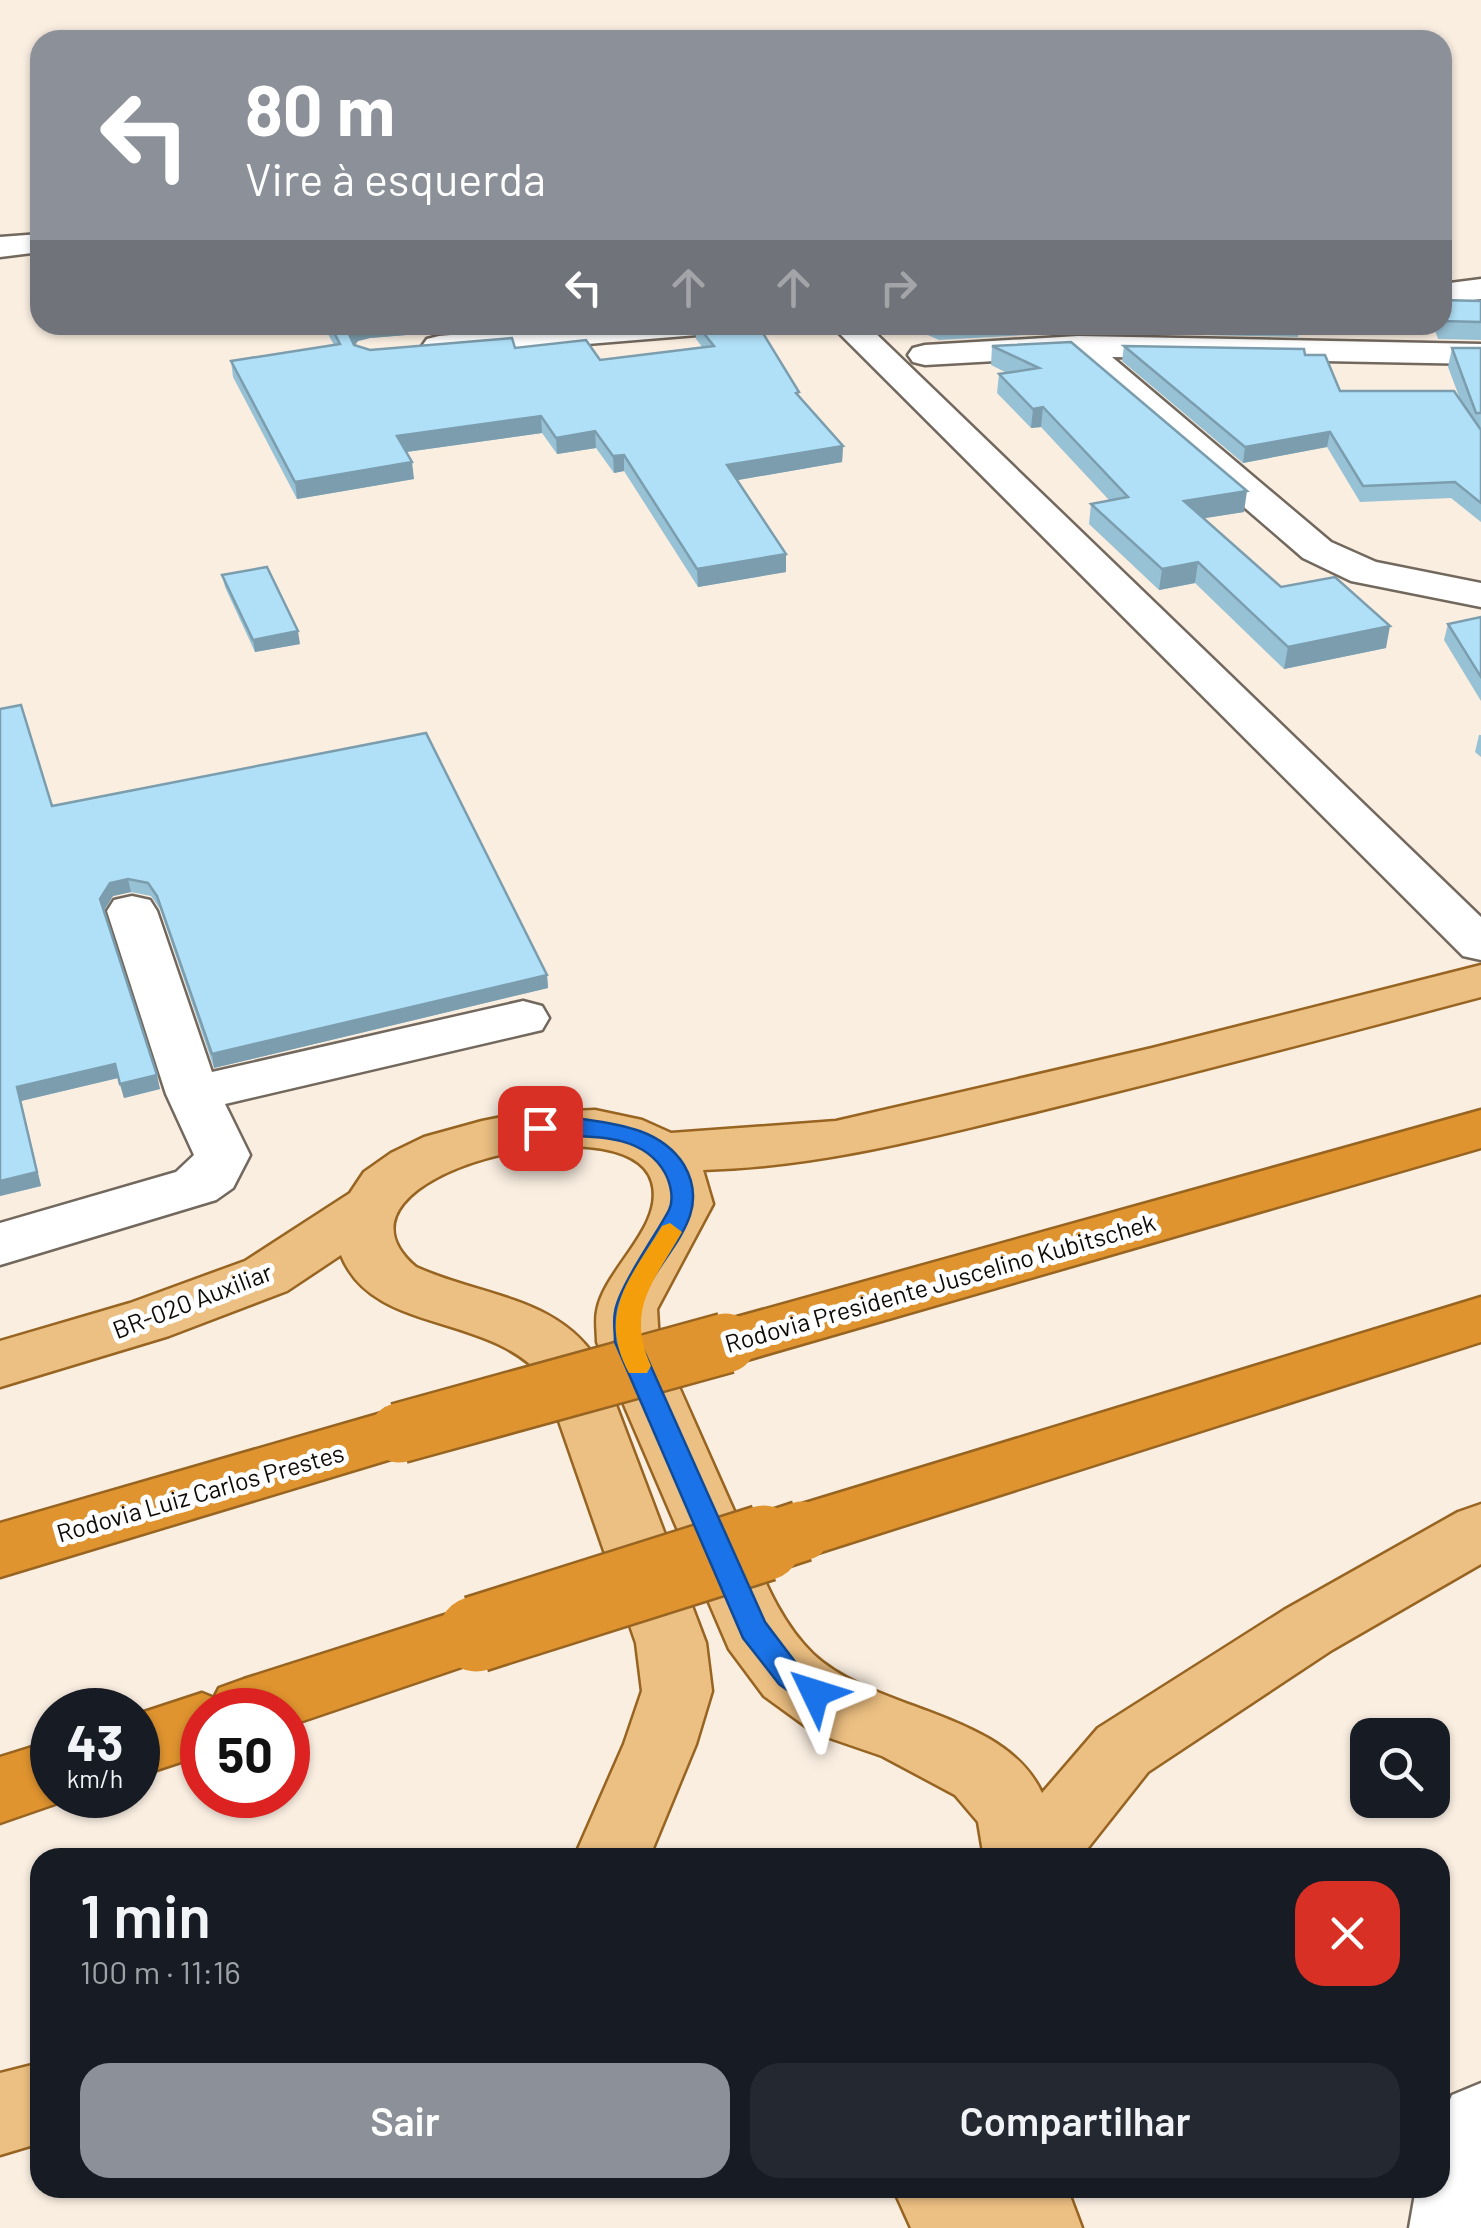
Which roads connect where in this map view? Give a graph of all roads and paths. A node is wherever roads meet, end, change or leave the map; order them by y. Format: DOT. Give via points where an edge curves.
graph roads {
  1 [pos="30,244"];
  2 [pos="0,247"];
  3 [pos="1481,289"];
  4 [pos="1452,293"];
  5 [pos="572,335"];
  6 [pos="858,335"];
  7 [pos="1078,346"];
  8 [pos="410,348"];
  9 [pos="1481,354"];
  10 [pos="925,355"];
  11 [pos="1481,596"];
  12 [pos="132,911"];
  13 [pos="1481,944"];
  14 [pos="1481,981"];
  15 [pos="523,1018"];
  16 [pos="192,1094"];
  17 [pos="1481,1129"];
  18 [pos="664,1153"];
  19 [pos="370,1207"];
  20 [pos="0,1244"];
  21 [pos="1481,1318"];
  22 [pos="0,1364"];
  23 [pos="400,1434"];
  24 [pos="1481,1532"];
  25 [pos="0,1550"];
  26 [pos="310,1688"];
  27 [pos="30,1780"];
  28 [pos="0,1790"];
  29 [pos="615,1848"];
  30 [pos="1020,1848"];
  31 [pos="1042,1848"];
  32 [pos="30,2106"];
  33 [pos="0,2114"];
  34 [pos="1481,2124"];
  35 [pos="942,2198"];
  36 [pos="1028,2198"];
  37 [pos="958,2228"];
  38 [pos="1040,2228"];
  39 [pos="1451,2228"];
  1 -- 2 [label="street"];
  3 -- 4 [label="street"];
  5 -- 8 [label="street"];
  6 -- 13 [label="street"];
  7 -- 9 [label="street"];
  7 -- 10 [label="street"];
  7 -- 11 [label="street" via="1317,550 1365,572"];
  12 -- 16 [label="street"];
  14 -- 18 [label="main road" via="1190,1058 836,1140"];
  15 -- 16 [label="street"];
  16 -- 20 [label="street" via="222,1155 213,1174 160,1198"];
  17 -- 23 [label="highway, Rodovia Presidente Juscelino Kubitschek, bridge"];
  18 -- 19 [label="main road, BR-020 Auxiliar" via="625,1133 540,1128 426,1158 385,1184"];
  18 -- 30 [label="main road" via="680,1179 684,1204 627,1309 628,1342 754,1629 789,1675 840,1711 905,1733 981,1772 1014,1809"];
  19 -- 22 [label="main road, BR-020 Auxiliar" via="266,1276"];
  19 -- 29 [label="main road" via="363,1242 378,1270 414,1293 540,1335 572,1368 671,1643 677,1691"];
  21 -- 26 [label="highway, bridge"];
  23 -- 25 [label="highway, Rodovia Luiz Carlos Prestes"];
  24 -- 31 [label="main road" via="1308,1630 1123,1750"];
  27 -- 28 [label="highway"];
  32 -- 33 [label="main road"];
  34 -- 39 [label="street" via="1461,2172"];
  35 -- 37 [label="main road"];
  36 -- 38 [label="main road"];
}
